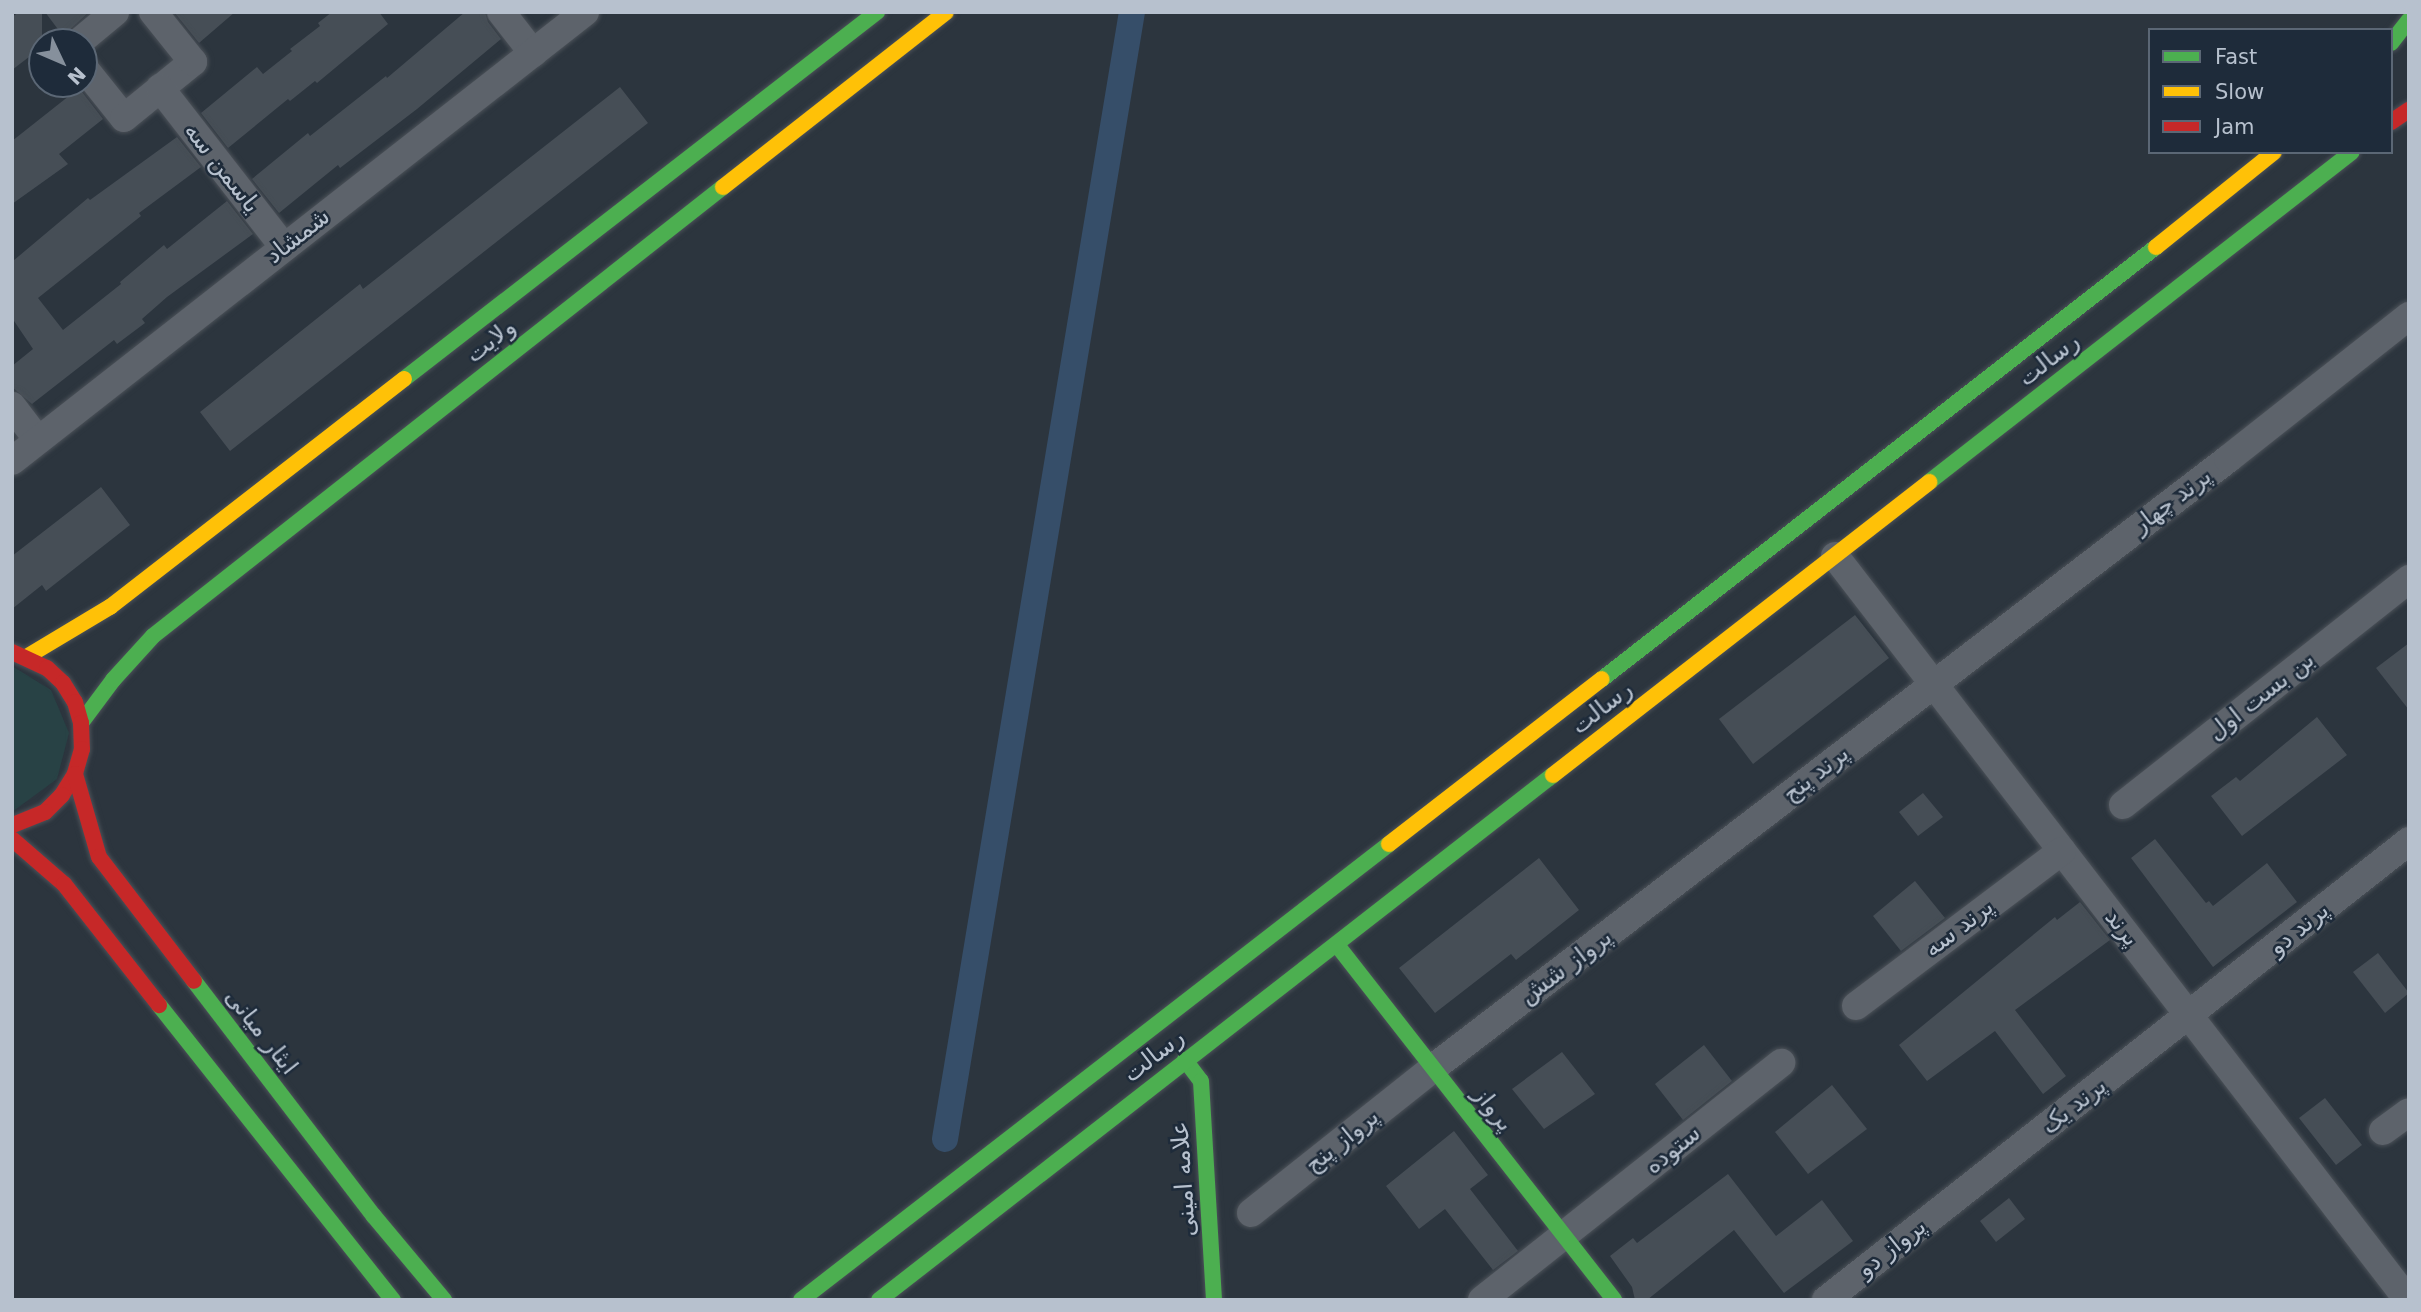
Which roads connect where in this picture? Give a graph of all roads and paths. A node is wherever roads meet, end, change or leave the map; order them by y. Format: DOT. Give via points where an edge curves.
graph roads {
  1 [pos="115,12"];
  2 [pos="153,12"];
  3 [pos="501,12"];
  4 [pos="585,12"];
  5 [pos="877,12"];
  6 [pos="946,12"];
  7 [pos="2409,20"];
  8 [pos="96,28"];
  9 [pos="2393,40"];
  10 [pos="533,53"];
  11 [pos="98,86"];
  12 [pos="160,88"];
  13 [pos="2409,110"];
  14 [pos="2393,121"];
  15 [pos="2272,154"];
  16 [pos="2349,154"];
  17 [pos="284,247"];
  18 [pos="2409,316"];
  19 [pos="12,406"];
  20 [pos="38,440"];
  21 [pos="12,461"];
  22 [pos="1835,556"];
  23 [pos="2405,588"];
  24 [pos="20,654"];
  25 [pos="1933,683"];
  26 [pos="81,723"];
  27 [pos="75,774"];
  28 [pos="2123,805"];
  29 [pos="12,825"];
  30 [pos="12,839"];
  31 [pos="2409,841"];
  32 [pos="2062,850"];
  33 [pos="1700,865"];
  34 [pos="1337,945"];
  35 [pos="1856,1006"];
  36 [pos="2190,1016"];
  37 [pos="1185,1060"];
  38 [pos="1781,1063"];
  39 [pos="1433,1068"];
  40 [pos="2409,1112"];
  41 [pos="2383,1131"];
  42 [pos="1958,1195"];
  43 [pos="1251,1213"];
  44 [pos="1564,1236"];
  45 [pos="393,1300"];
  46 [pos="444,1300"];
  47 [pos="801,1300"];
  48 [pos="879,1300"];
  49 [pos="1214,1300"];
  50 [pos="1482,1300"];
  51 [pos="1614,1300"];
  52 [pos="1826,1300"];
  53 [pos="2408,1300"];
  1 -- 8 [label="street"];
  2 -- 12 [label="street" via="193,62"];
  3 -- 10 [label="street"];
  4 -- 10 [label="street, شمشاد"];
  5 -- 24 [label="street, ولایت" via="110,607"];
  6 -- 26 [label="street, ولایت" via="153,636"];
  7 -- 9 [label="street"];
  10 -- 17 [label="street, شمشاد"];
  11 -- 12 [label="street" via="124,118"];
  12 -- 17 [label="street, یاسمن سه"];
  13 -- 14 [label="street"];
  15 -- 47 [label="street, رسالت" via="2032,346"];
  16 -- 22 [label="street, رسالت"];
  17 -- 20 [label="street, شمشاد"];
  18 -- 25 [label="street, پرند چهار"];
  19 -- 20 [label="street"];
  20 -- 21 [label="street, شمشاد"];
  22 -- 25 [label="street, پرند"];
  22 -- 34 [label="street, رسالت"];
  23 -- 28 [label="street, بن بست اول"];
  24 -- 26 [label="street" via="63,683"];
  25 -- 32 [label="street, پرند"];
  25 -- 33 [label="street, پرند پنج"];
  26 -- 27 [label="street" via="82,749"];
  27 -- 29 [label="street" via="45,812"];
  27 -- 46 [label="street, ایثار میانی" via="99,857"];
  30 -- 45 [label="street" via="64,884"];
  31 -- 36 [label="street, پرند دو"];
  32 -- 35 [label="street, پرند سه"];
  32 -- 36 [label="street, پرند"];
  33 -- 39 [label="street, پرواز شش"];
  34 -- 37 [label="street, رسالت"];
  34 -- 39 [label="street, پرواز"];
  36 -- 42 [label="street, پرند یک"];
  36 -- 53 [label="street, پرند"];
  37 -- 48 [label="street, رسالت"];
  37 -- 49 [label="street, علامه امینی" via="1201,1081"];
  38 -- 44 [label="street, ستوده"];
  39 -- 43 [label="street, پرواز پنج"];
  39 -- 44 [label="street, پرواز"];
  40 -- 41 [label="street"];
  42 -- 52 [label="street, پرواز دو"];
  44 -- 50 [label="street, ستوده"];
  44 -- 51 [label="street, پرواز"];
}
